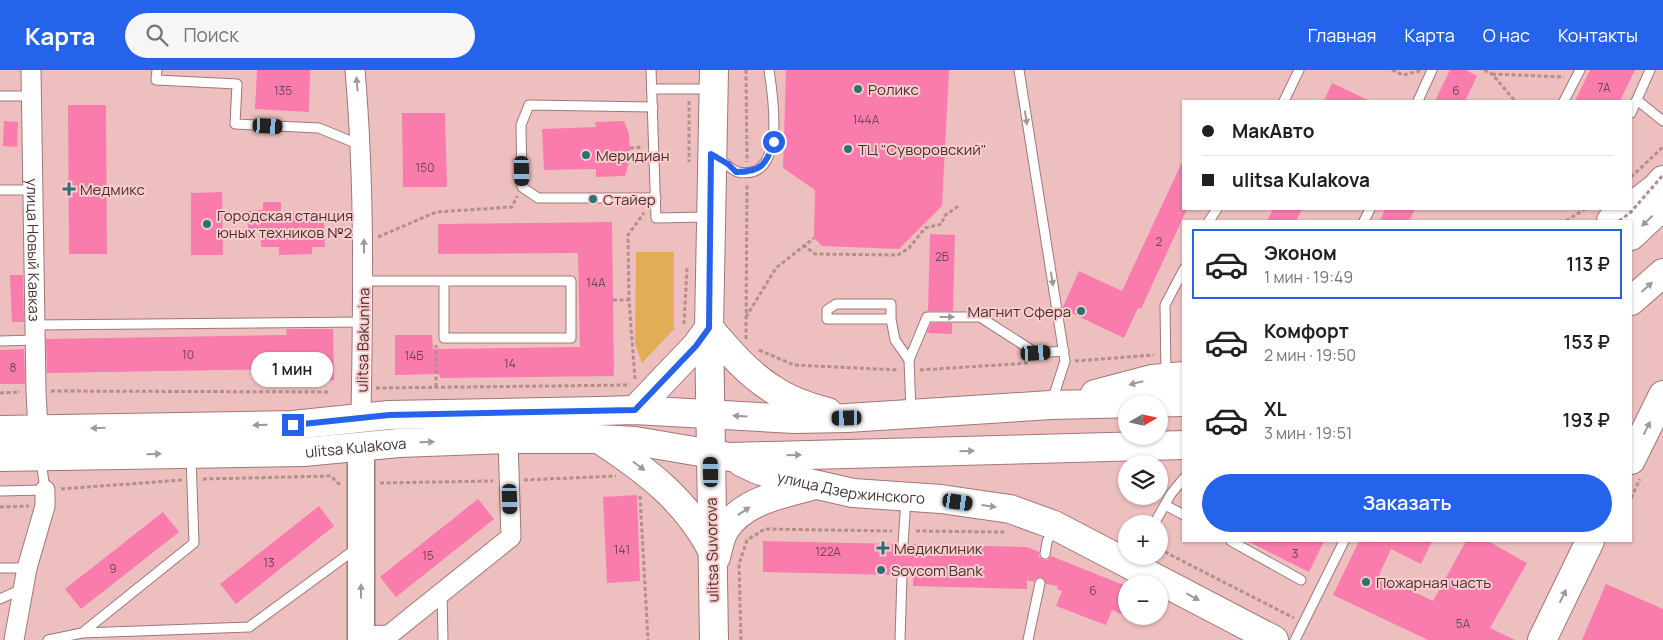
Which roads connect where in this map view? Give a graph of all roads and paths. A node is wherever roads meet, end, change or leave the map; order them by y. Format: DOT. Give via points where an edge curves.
graph roads {
  1 [pos="31,70"];
  2 [pos="157,70"];
  3 [pos="355,70"];
  4 [pos="651,70"];
  5 [pos="769,70"];
  6 [pos="1018,70"];
  7 [pos="1299,70"];
  8 [pos="1392,70"];
  9 [pos="1423,70"];
  10 [pos="1432,70"];
  11 [pos="1484,70"];
  12 [pos="1650,70"];
  13 [pos="1492,74"];
  14 [pos="1578,74"];
  15 [pos="705,83"];
  16 [pos="652,88"];
  17 [pos="0,96"];
  18 [pos="30,96"];
  19 [pos="1284,100"];
  20 [pos="1418,100"];
  21 [pos="1514,100"];
  22 [pos="1565,100"];
  23 [pos="1637,100"];
  24 [pos="653,107"];
  25 [pos="1632,111"];
  26 [pos="1663,121"];
  27 [pos="360,145"];
  28 [pos="1663,147"];
  29 [pos="700,161"];
  30 [pos="1663,175"];
  31 [pos="1663,180"];
  32 [pos="522,187"];
  33 [pos="0,190"];
  34 [pos="32,190"];
  35 [pos="656,198"];
  36 [pos="1638,198"];
  37 [pos="960,205"];
  38 [pos="1583,210"];
  39 [pos="1624,210"];
  40 [pos="710,217"];
  41 [pos="1568,220"];
  42 [pos="1612,220"];
  43 [pos="1620,220"];
  44 [pos="1632,231"];
  45 [pos="814,238"];
  46 [pos="364,242"];
  47 [pos="802,246"];
  48 [pos="687,267"];
  49 [pos="1182,273"];
  50 [pos="1663,273"];
  51 [pos="364,281"];
  52 [pos="444,281"];
  53 [pos="613,300"];
  54 [pos="629,300"];
  55 [pos="1632,300"];
  56 [pos="746,317"];
  57 [pos="891,319"];
  58 [pos="364,322"];
  59 [pos="696,327"];
  60 [pos="35,332"];
  61 [pos="444,338"];
  62 [pos="0,341"];
  63 [pos="1064,351"];
  64 [pos="909,360"];
  65 [pos="1175,377"];
  66 [pos="642,379"];
  67 [pos="436,387"];
  68 [pos="374,388"];
  69 [pos="36,391"];
  70 [pos="330,392"];
  71 [pos="0,393"];
  72 [pos="1663,395"];
  73 [pos="635,398"];
  74 [pos="1180,402"];
  75 [pos="1050,405"];
  76 [pos="911,414"];
  77 [pos="711,415"];
  78 [pos="361,417"];
  79 [pos="847,418"];
  80 [pos="0,430"];
  81 [pos="508,439"];
  82 [pos="598,439"];
  83 [pos="39,443"];
  84 [pos="1182,445"];
  85 [pos="361,446"];
  86 [pos="919,452"];
  87 [pos="190,453"];
  88 [pos="721,455"];
  89 [pos="0,457"];
  90 [pos="1632,458"];
  91 [pos="1182,480"];
  92 [pos="818,484"];
  93 [pos="0,491"];
  94 [pos="640,495"];
  95 [pos="906,497"];
  96 [pos="45,498"];
  97 [pos="1168,500"];
  98 [pos="1165,505"];
  99 [pos="0,507"];
  100 [pos="1182,514"];
  101 [pos="1159,515"];
  102 [pos="1054,525"];
  103 [pos="905,532"];
  104 [pos="1006,532"];
  105 [pos="1233,542"];
  106 [pos="1344,542"];
  107 [pos="1590,542"];
  108 [pos="903,544"];
  109 [pos="361,545"];
  110 [pos="1045,554"];
  111 [pos="1118,554"];
  112 [pos="1168,554"];
  113 [pos="712,558"];
  114 [pos="1139,565"];
  115 [pos="0,568"];
  116 [pos="27,568"];
  117 [pos="902,575"];
  118 [pos="1301,580"];
  119 [pos="1040,583"];
  120 [pos="23,588"];
  121 [pos="442,593"];
  122 [pos="0,599"];
  123 [pos="1303,623"];
  124 [pos="82,633"];
  125 [pos="361,638"];
  126 [pos="18,640"];
  127 [pos="48,640"];
  128 [pos="443,640"];
  129 [pos="648,640"];
  130 [pos="714,640"];
  131 [pos="741,640"];
  132 [pos="900,640"];
  133 [pos="1028,640"];
  134 [pos="1274,640"];
  135 [pos="1295,640"];
  136 [pos="1542,640"];
  1 -- 18 [label="street, улица Новый Кавказ"];
  2 -- 27 [label="lane" via="156,80 237,84 235,124 319,128"];
  27 -- 3 [label="street, ulitsa Bakunina, one-way"];
  4 -- 16 [label="lane"];
  5 -- 29 [label="lane" via="774,142 768,160 751,172 736,172 728,164"];
  6 -- 63 [label="lane, one-way"];
  7 -- 19 [label="lane"];
  8 -- 9 [label="path" via="1403,75"];
  10 -- 20 [label="lane"];
  11 -- 13 [label="path"];
  12 -- 23 [label="lane"];
  13 -- 14 [label="path"];
  13 -- 21 [label="path"];
  14 -- 22 [label="lane"];
  15 -- 16 [label="lane"];
  15 -- 29 [label="main road, ulitsa Suvorova"];
  15 -- 29 [label="path"];
  16 -- 24 [label="lane"];
  17 -- 18 [label="lane"];
  18 -- 34 [label="street, улица Новый Кавказ"];
  23 -- 25 [label="lane"];
  23 -- 26 [label="lane"];
  24 -- 32 [label="lane" via="529,105 521,125"];
  24 -- 35 [label="lane"];
  27 -- 46 [label="street, ulitsa Bakunina"];
  28 -- 36 [label="path"];
  29 -- 40 [label="main road, ulitsa Suvorova"];
  30 -- 43 [label="path, bridge"];
  31 -- 36 [label="main road"];
  32 -- 35 [label="lane" via="538,198"];
  32 -- 46 [label="path" via="512,207 436,212"];
  33 -- 34 [label="lane"];
  34 -- 60 [label="street, улица Новый Кавказ"];
  35 -- 40 [label="lane" via="656,218"];
  35 -- 54 [label="path" via="628,235"];
  36 -- 44 [label="main road, one-way"];
  37 -- 47 [label="path" via="944,216 942,224 924,228 909,248 898,255 815,254"];
  38 -- 41 [label="path"];
  39 -- 42 [label="main road"];
  40 -- 59 [label="main road, ulitsa Suvorova"];
  45 -- 47 [label="path"];
  51 -- 46 [label="street, ulitsa Bakunina, one-way"];
  47 -- 56 [label="path" via="776,268"];
  48 -- 59 [label="path"];
  49 -- 65 [label="lane" via="1165,305"];
  55 -- 50 [label="main road, one-way"];
  51 -- 52 [label="lane"];
  51 -- 58 [label="street, ulitsa Bakunina"];
  52 -- 61 [label="lane"];
  52 -- 61 [label="lane" via="571,281 571,338"];
  53 -- 54 [label="path"];
  54 -- 73 [label="path"];
  57 -- 57 [label="lane" via="891,304 836,304 827,310 827,319"];
  57 -- 64 [label="lane" via="895,340"];
  58 -- 60 [label="lane"];
  58 -- 78 [label="street, ulitsa Bakunina"];
  59 -- 73 [label="main road" via="696,346"];
  59 -- 77 [label="main road, ulitsa Suvorova"];
  59 -- 79 [label="main road" via="770,388 806,406"];
  60 -- 62 [label="lane"];
  60 -- 69 [label="street, улица Новый Кавказ"];
  61 -- 67 [label="path" via="436,337"];
  64 -- 63 [label="lane, one-way" via="927,317 980,318 1036,353"];
  63 -- 75 [label="lane" via="1065,361"];
  64 -- 76 [label="lane"];
  65 -- 75 [label="main road, one-way" via="1152,379"];
  66 -- 73 [label="path"];
  67 -- 68 [label="path"];
  67 -- 73 [label="path"];
  69 -- 70 [label="path"];
  69 -- 71 [label="path"];
  69 -- 83 [label="street, улица Новый Кавказ"];
  90 -- 72 [label="main road, one-way"];
  73 -- 77 [label="main road, ulitsa Kulakova"];
  73 -- 78 [label="main road, ulitsa Kulakova"];
  74 -- 75 [label="main road"];
  75 -- 76 [label="main road, ulitsa Kulakova"];
  76 -- 79 [label="main road, ulitsa Kulakova"];
  79 -- 77 [label="main road, ulitsa Kulakova, one-way"];
  77 -- 88 [label="main road, ulitsa Suvorova"];
  78 -- 83 [label="main road, ulitsa Kulakova, one-way" via="293,425"];
  78 -- 85 [label="main road, ulitsa Bakunina"];
  80 -- 83 [label="main road, ulitsa Kulakova"];
  81 -- 82 [label="main road, ulitsa Kulakova"];
  85 -- 81 [label="main road, ulitsa Kulakova, one-way"];
  81 -- 121 [label="street" via="511,537"];
  82 -- 88 [label="main road, ulitsa Kulakova" via="635,441"];
  82 -- 113 [label="main road, one-way" via="636,464 686,510 704,534"];
  83 -- 87 [label="main road, ulitsa Kulakova, one-way"];
  83 -- 89 [label="main road, ulitsa Kulakova"];
  83 -- 96 [label="lane"];
  86 -- 84 [label="main road, one-way"];
  85 -- 87 [label="main road, ulitsa Kulakova" via="303,452"];
  85 -- 109 [label="street, ulitsa Bakunina"];
  88 -- 86 [label="main road, one-way"];
  86 -- 92 [label="main road"];
  87 -- 124 [label="lane" via="194,543"];
  88 -- 92 [label="main road, улица Дзержинского" via="758,470"];
  88 -- 113 [label="main road, ulitsa Suvorova"];
  91 -- 97 [label="lane"];
  92 -- 95 [label="main road, улица Дзержинского" via="854,493"];
  113 -- 92 [label="main road, one-way" via="724,532 738,514 756,503"];
  93 -- 96 [label="lane"];
  94 -- 129 [label="path"];
  95 -- 102 [label="main road, улица Дзержинского, one-way" via="1010,509"];
  95 -- 103 [label="lane"];
  96 -- 99 [label="path"];
  96 -- 116 [label="street"];
  98 -- 100 [label="lane"];
  98 -- 101 [label="lane"];
  102 -- 110 [label="lane"];
  102 -- 111 [label="main road, улица Дзержинского"];
  103 -- 104 [label="path"];
  103 -- 108 [label="lane"];
  103 -- 131 [label="path" via="765,529 747,540 739,564"];
  105 -- 118 [label="lane"];
  106 -- 123 [label="lane"];
  136 -- 107 [label="main road, one-way"];
  109 -- 124 [label="lane" via="249,628"];
  125 -- 109 [label="street, ulitsa Bakunina, one-way"];
  112 -- 123 [label="path"];
  113 -- 130 [label="main road, ulitsa Suvorova"];
  114 -- 134 [label="main road, улица Дзержинского, one-way"];
  115 -- 116 [label="lane"];
  116 -- 120 [label="street"];
  117 -- 132 [label="lane"];
  119 -- 133 [label="lane"];
  120 -- 122 [label="lane"];
  120 -- 126 [label="street"];
  121 -- 125 [label="street" via="389,635"];
  121 -- 128 [label="lane"];
  123 -- 135 [label="lane"];
  124 -- 127 [label="lane"];
}
